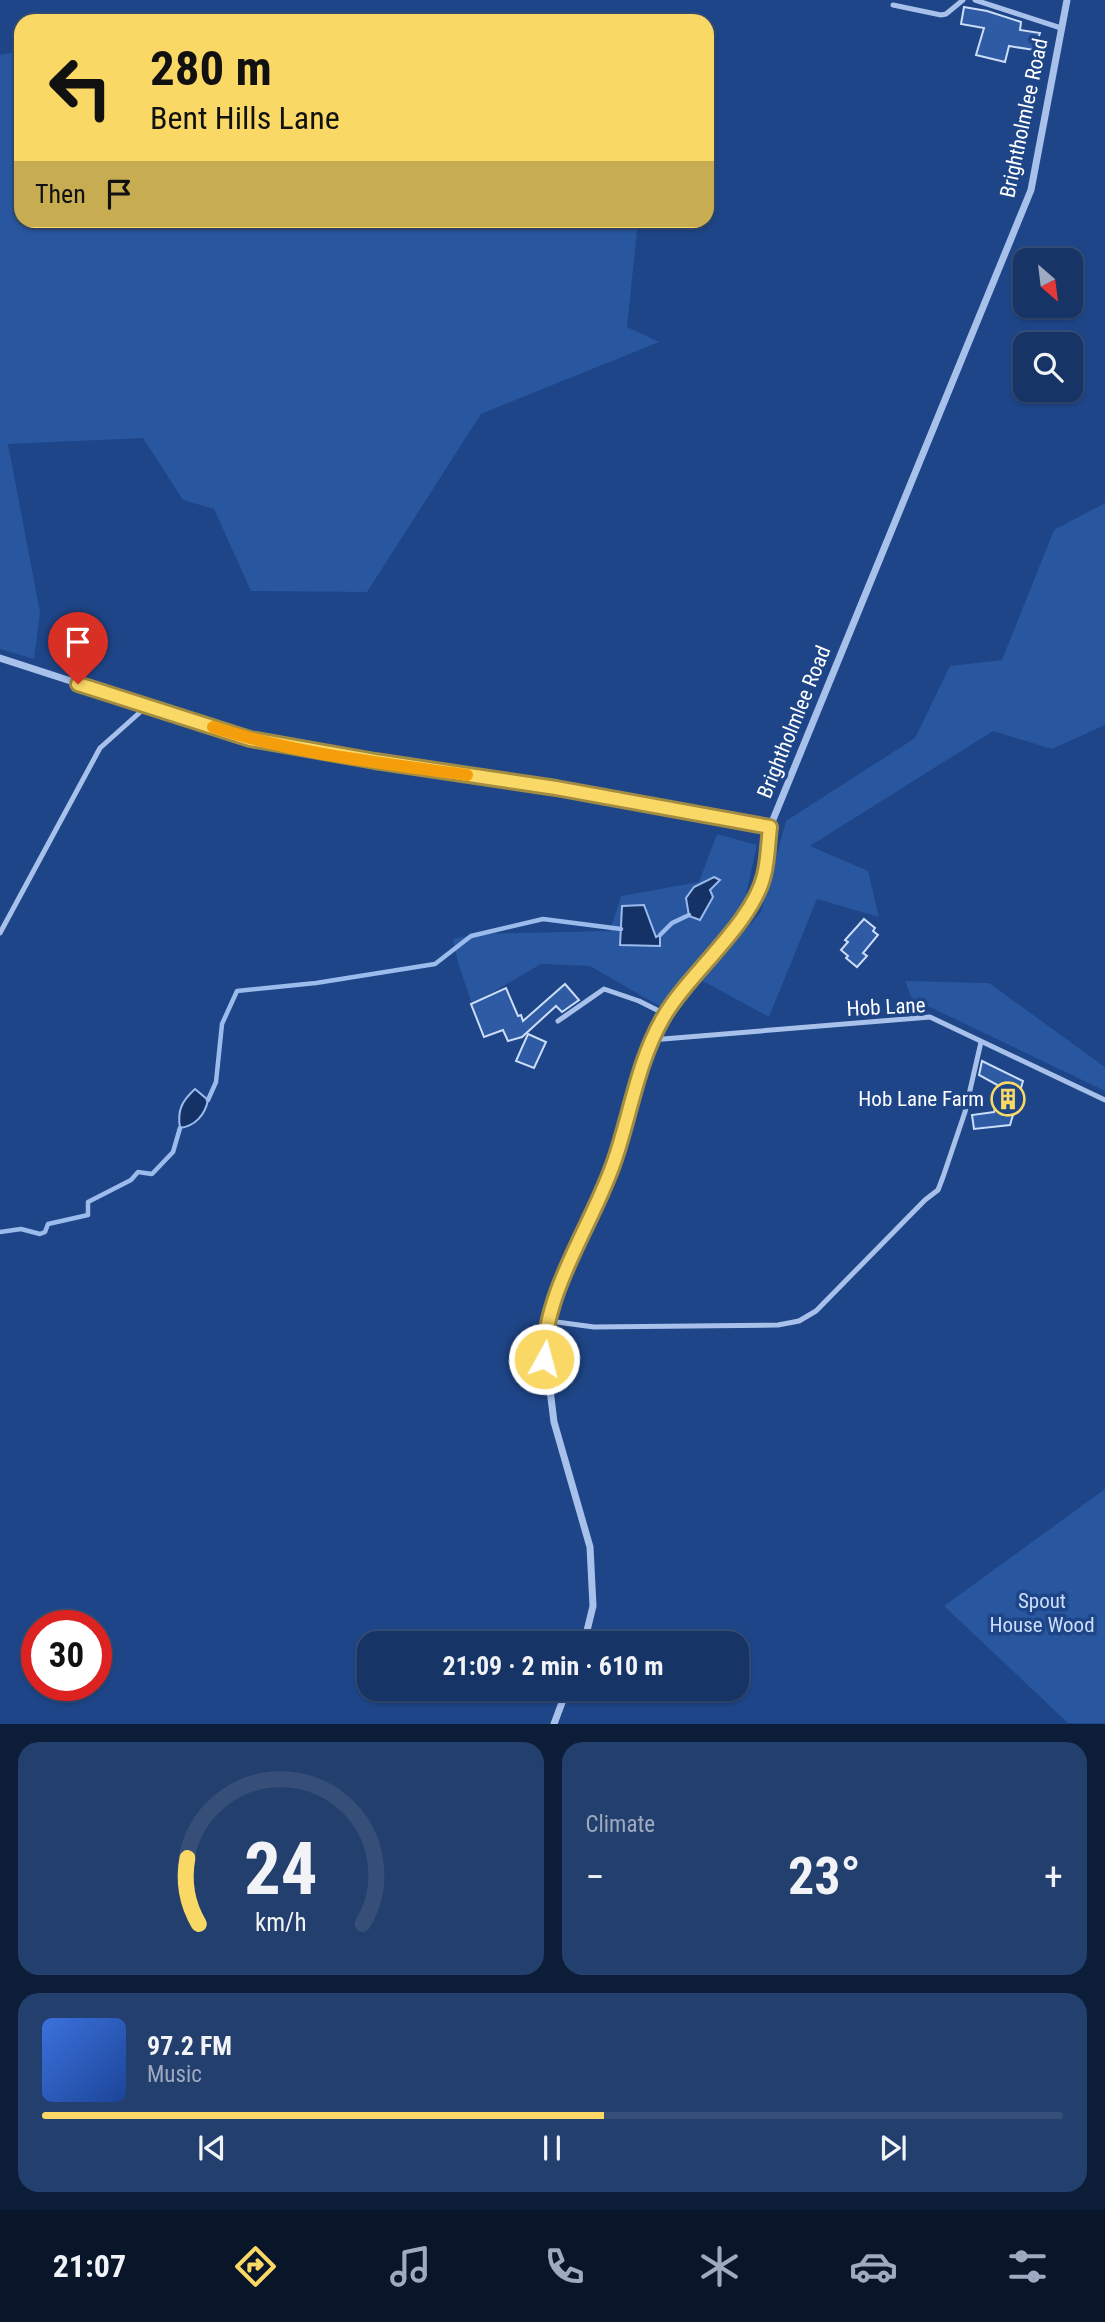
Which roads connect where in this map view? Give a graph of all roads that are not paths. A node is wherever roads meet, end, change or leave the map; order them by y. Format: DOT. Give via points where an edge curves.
graph roads {
  1 [pos="963,0"];
  2 [pos="975,0"];
  3 [pos="1067,0"];
  4 [pos="893,5"];
  5 [pos="1061,28"];
  6 [pos="0,659"];
  7 [pos="147,706"];
  8 [pos="770,827"];
  9 [pos="0,933"];
  10 [pos="665,1014"];
  11 [pos="558,1021"];
  12 [pos="651,1040"];
  13 [pos="981,1042"];
  14 [pos="1105,1100"];
  15 [pos="549,1321"];
  16 [pos="587,1631"];
  17 [pos="563,1701"];
  18 [pos="554,1724"];
  1 -- 4 [label="lane" via="942,15"];
  2 -- 5 [label="lane"];
  3 -- 5 [label="street, Brightholmlee Road"];
  5 -- 8 [label="street, Brightholmlee Road" via="1031,190"];
  6 -- 7 [label="street"];
  7 -- 8 [label="street" via="250,739"];
  7 -- 9 [label="lane" via="100,748"];
  8 -- 10 [label="street, Brightholmlee Road" via="764,877 750,906"];
  10 -- 11 [label="lane" via="604,989"];
  10 -- 12 [label="street, Brightholmlee Road"];
  12 -- 13 [label="lane, Hob Lane" via="930,1017"];
  12 -- 15 [label="street, Brightholmlee Road" via="615,1162 563,1278"];
  13 -- 14 [label="lane, Hob Lane"];
  13 -- 15 [label="lane" via="965,1112 938,1190 816,1311 799,1321 765,1325 594,1327"];
  15 -- 16 [label="street, Brightholmlee Road" via="544,1359 554,1422 590,1547 593,1606"];
  17 -- 18 [label="street"];
}
